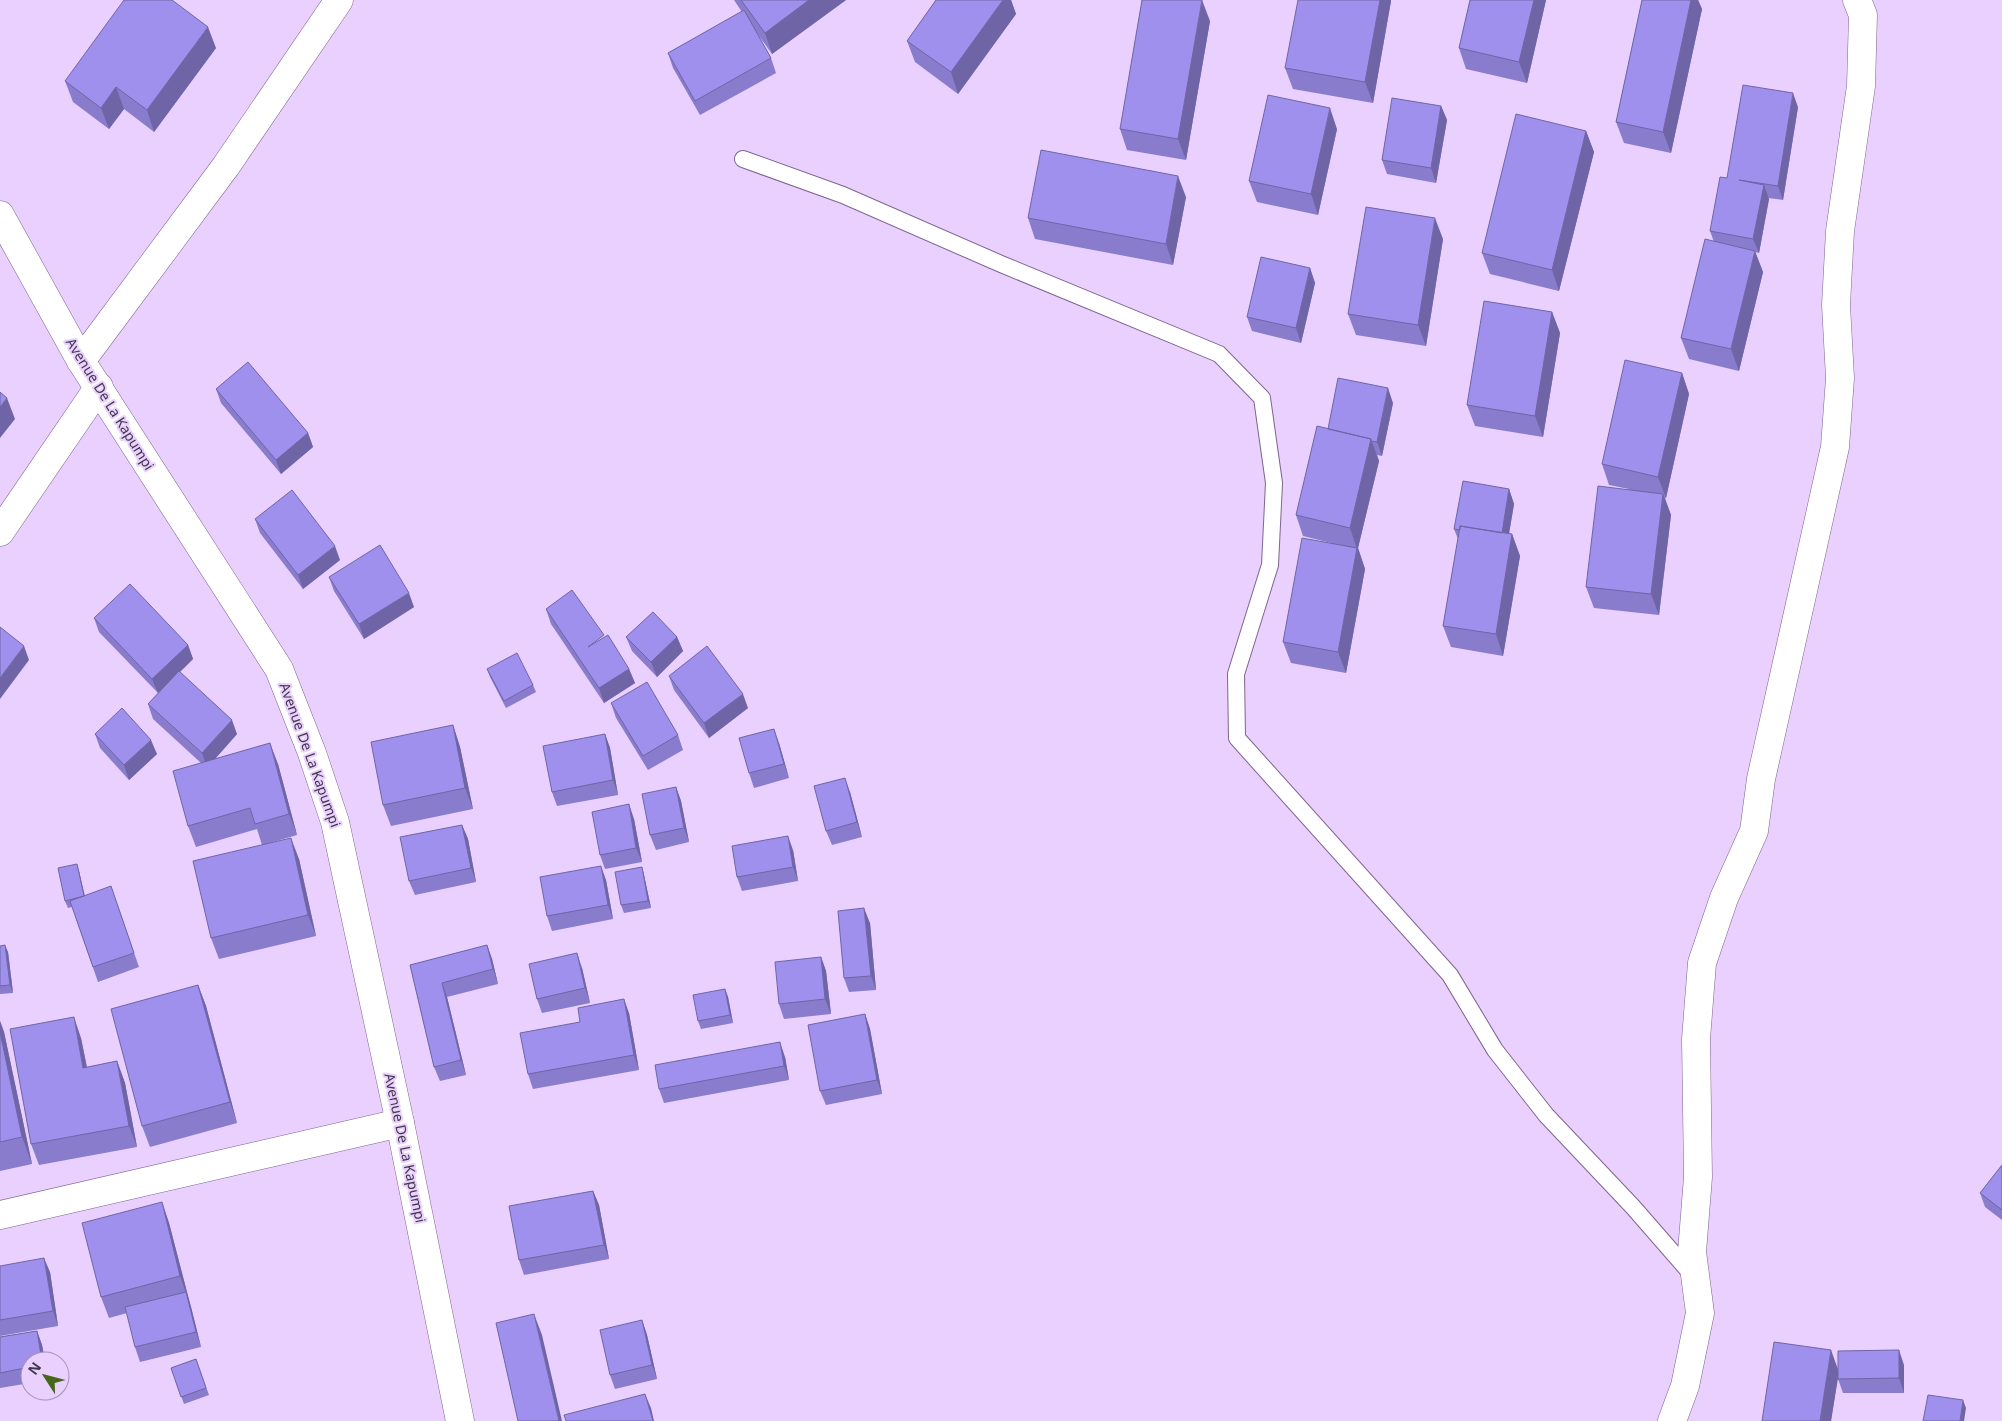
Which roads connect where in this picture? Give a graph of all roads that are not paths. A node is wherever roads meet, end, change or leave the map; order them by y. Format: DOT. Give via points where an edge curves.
graph roads {
  1 [pos="338,0"];
  2 [pos="1857,0"];
  3 [pos="743,159"];
  4 [pos="0,216"];
  5 [pos="82,361"];
  6 [pos="99,387"];
  7 [pos="0,532"];
  8 [pos="400,1123"];
  9 [pos="0,1215"];
  10 [pos="1697,1281"];
  11 [pos="460,1421"];
  12 [pos="1672,1421"];
  1 -- 5 [label="street" via="226,166"];
  2 -- 10 [label="street" via="1863,15 1861,86 1840,231 1836,305 1840,378 1835,447 1761,779 1754,831 1724,898 1702,962 1696,1039 1698,1177 1692,1252"];
  3 -- 10 [label="lane" via="843,195 1219,354 1262,398 1274,483 1270,565 1236,674 1237,738 1450,975 1495,1050 1546,1115"];
  4 -- 5 [label="street, Avenue De La Kapumpi"];
  5 -- 6 [label="street, Avenue De La Kapumpi"];
  6 -- 7 [label="street"];
  6 -- 8 [label="street, Avenue De La Kapumpi" via="279,669 335,822"];
  8 -- 9 [label="street"];
  8 -- 11 [label="street, Avenue De La Kapumpi"];
  10 -- 12 [label="street" via="1700,1314 1685,1386"];
}
